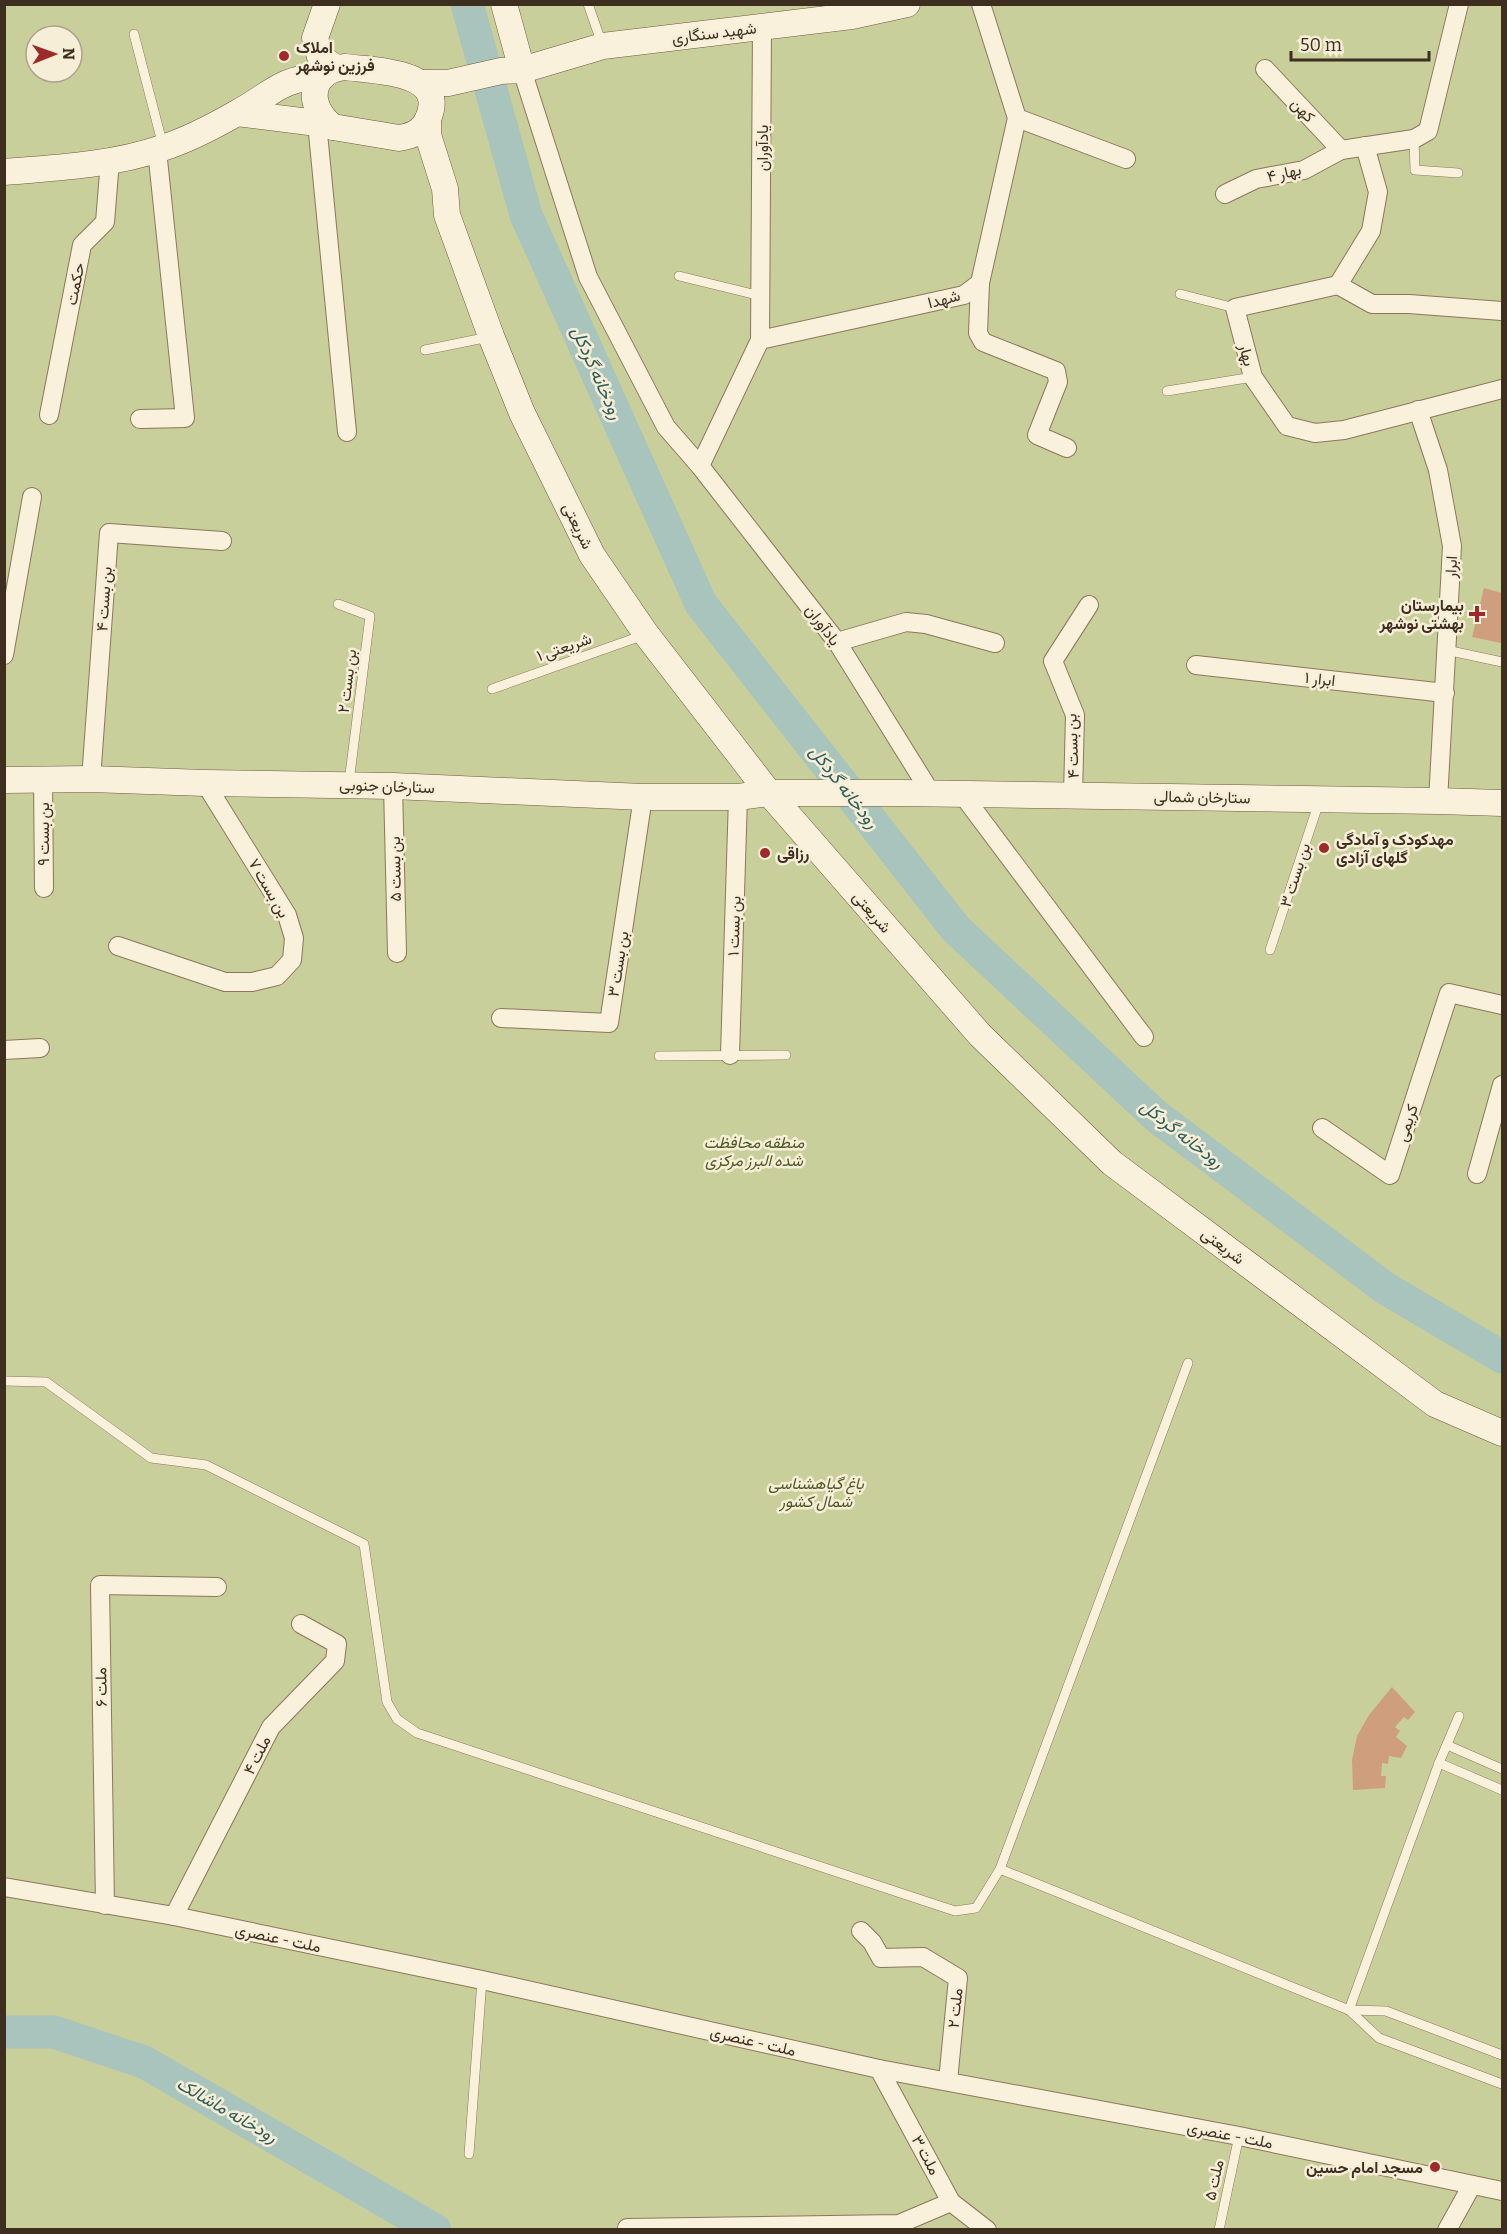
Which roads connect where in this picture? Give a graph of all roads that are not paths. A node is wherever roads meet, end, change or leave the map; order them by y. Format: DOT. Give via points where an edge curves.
graph roads {
  1 [pos="327,4"];
  2 [pos="504,4"];
  3 [pos="588,4"];
  4 [pos="907,4"];
  5 [pos="981,4"];
  6 [pos="1459,4"];
  7 [pos="851,10"];
  8 [pos="762,27"];
  9 [pos="134,34"];
  10 [pos="603,46"];
  11 [pos="1265,69"];
  12 [pos="329,72"];
  13 [pos="508,75"];
  14 [pos="440,102"];
  15 [pos="237,113"];
  16 [pos="1017,118"];
  17 [pos="325,125"];
  18 [pos="399,138"];
  19 [pos="1414,139"];
  20 [pos="1365,147"];
  21 [pos="160,149"];
  22 [pos="1341,150"];
  23 [pos="1126,159"];
  24 [pos="110,161"];
  25 [pos="5,170"];
  26 [pos="1458,173"];
  27 [pos="1225,194"];
  28 [pos="447,215"];
  29 [pos="679,276"];
  30 [pos="980,283"];
  31 [pos="1338,285"];
  32 [pos="1180,294"];
  33 [pos="760,296"];
  34 [pos="1235,308"];
  35 [pos="1503,311"];
  36 [pos="491,336"];
  37 [pos="760,340"];
  38 [pos="424,350"];
  39 [pos="1253,377"];
  40 [pos="1503,389"];
  41 [pos="1167,391"];
  42 [pos="1418,410"];
  43 [pos="49,415"];
  44 [pos="140,419"];
  45 [pos="347,432"];
  46 [pos="1067,448"];
  47 [pos="700,466"];
  48 [pos="32,497"];
  49 [pos="222,541"];
  50 [pos="338,604"];
  51 [pos="1089,605"];
  52 [pos="646,634"];
  53 [pos="837,642"];
  54 [pos="995,643"];
  55 [pos="1446,650"];
  56 [pos="4,655"];
  57 [pos="1503,662"];
  58 [pos="1196,665"];
  59 [pos="492,689"];
  60 [pos="1445,693"];
  61 [pos="43,779"];
  62 [pos="92,779"];
  63 [pos="4,780"];
  64 [pos="205,783"];
  65 [pos="349,785"];
  66 [pos="393,786"];
  67 [pos="769,793"];
  68 [pos="801,793"];
  69 [pos="931,794"];
  70 [pos="962,794"];
  71 [pos="1074,795"];
  72 [pos="738,796"];
  73 [pos="643,797"];
  74 [pos="1320,800"];
  75 [pos="1438,801"];
  76 [pos="1503,803"];
  77 [pos="44,888"];
  78 [pos="118,946"];
  79 [pos="1270,950"];
  80 [pos="397,953"];
  81 [pos="1503,1005"];
  82 [pos="501,1018"];
  83 [pos="1144,1037"];
  84 [pos="40,1048"];
  85 [pos="4,1050"];
  86 [pos="730,1055"];
  87 [pos="786,1055"];
  88 [pos="658,1056"];
  89 [pos="1503,1085"];
  90 [pos="1322,1128"];
  91 [pos="1477,1174"];
  92 [pos="1188,1363"];
  93 [pos="4,1381"];
  94 [pos="1503,1433"];
  95 [pos="217,1587"];
  96 [pos="301,1624"];
  97 [pos="1459,1716"];
  98 [pos="1447,1744"];
  99 [pos="1439,1763"];
  100 [pos="1503,1769"];
  101 [pos="1503,1790"];
  102 [pos="1000,1869"];
  103 [pos="4,1887"];
  104 [pos="105,1905"];
  105 [pos="174,1916"];
  106 [pos="861,1931"];
  107 [pos="482,1980"];
  108 [pos="1349,2010"];
  109 [pos="1503,2055"];
  110 [pos="879,2069"];
  111 [pos="948,2081"];
  112 [pos="1503,2084"];
  113 [pos="1239,2136"];
  114 [pos="469,2154"];
  115 [pos="1472,2185"];
  116 [pos="1503,2191"];
  117 [pos="951,2202"];
  118 [pos="627,2228"];
  119 [pos="987,2229"];
  120 [pos="1219,2229"];
  121 [pos="1447,2229"];
  1 -- 12 [label="street" via="315,38"];
  2 -- 13 [label="street"];
  3 -- 10 [label="lane"];
  4 -- 7 [label="street, شهید سنگاری"];
  5 -- 16 [label="street"];
  6 -- 19 [label="street" via="1428,131"];
  7 -- 8 [label="street, شهید سنگاری"];
  8 -- 10 [label="street, شهید سنگاری"];
  8 -- 33 [label="street, یادآوران"];
  9 -- 21 [label="lane"];
  10 -- 13 [label="street, شهید سنگاری"];
  11 -- 22 [label="street, کهن"];
  12 -- 14 [label="street" via="345,67 406,76 421,83"];
  12 -- 15 [label="street" via="288,81"];
  12 -- 17 [label="street" via="315,89 314,99"];
  13 -- 14 [label="street, شهید سنگاری"];
  13 -- 47 [label="street, یادآوران" via="588,277 666,427"];
  14 -- 18 [label="street" via="422,129"];
  14 -- 28 [label="street" via="428,135 445,189"];
  15 -- 17 [label="street"];
  15 -- 21 [label="street"];
  16 -- 23 [label="street"];
  16 -- 30 [label="street, شهدا"];
  17 -- 18 [label="street"];
  17 -- 45 [label="street"];
  18 -- 28 [label="street" via="412,147 430,195"];
  19 -- 20 [label="street"];
  19 -- 26 [label="lane" via="1415,170"];
  20 -- 22 [label="street"];
  20 -- 31 [label="street" via="1378,192 1371,231"];
  21 -- 24 [label="street"];
  21 -- 44 [label="street" via="185,418"];
  22 -- 27 [label="street, بهار ۴" via="1304,170 1256,179"];
  24 -- 25 [label="street"];
  24 -- 43 [label="street, حکمت" via="105,222 82,245"];
  28 -- 36 [label="street, شریعتی"];
  29 -- 33 [label="lane"];
  30 -- 37 [label="street, شهدا" via="964,295"];
  30 -- 46 [label="street" via="978,333 983,342 1056,371 1058,382 1037,435"];
  31 -- 34 [label="street"];
  31 -- 35 [label="street" via="1372,304"];
  32 -- 34 [label="lane"];
  33 -- 37 [label="street, یادآوران"];
  34 -- 39 [label="street, بهار"];
  36 -- 38 [label="lane"];
  36 -- 52 [label="street, شریعتی" via="522,413 592,555"];
  37 -- 47 [label="street"];
  39 -- 41 [label="lane"];
  39 -- 42 [label="street, بهار" via="1287,426 1314,433 1344,430"];
  40 -- 42 [label="street, بهار"];
  42 -- 55 [label="street, ابرار" via="1438,470 1452,546"];
  47 -- 53 [label="street, یادآوران"];
  48 -- 56 [label="street"];
  49 -- 62 [label="street, بن بست ۴" via="109,533"];
  50 -- 65 [label="lane, بن بست ۲" via="370,616"];
  51 -- 71 [label="street, بن بست ۴" via="1053,661 1075,715"];
  52 -- 59 [label="lane, شریعتی ۱"];
  52 -- 67 [label="street, شریعتی"];
  53 -- 54 [label="street" via="906,622"];
  53 -- 69 [label="street, یادآوران"];
  55 -- 57 [label="lane"];
  55 -- 60 [label="street, ابرار"];
  58 -- 60 [label="street, ابرار ۱"];
  60 -- 75 [label="street, ابرار"];
  61 -- 62 [label="street, ستارخان جنوبی"];
  61 -- 63 [label="street, ستارخان جنوبی"];
  61 -- 77 [label="street, بن بست ۹"];
  62 -- 64 [label="street, ستارخان جنوبی"];
  64 -- 65 [label="street, ستارخان جنوبی"];
  64 -- 78 [label="street, بن بست ۷" via="287,915 294,938 292,960 277,976 252,982 225,982"];
  65 -- 66 [label="street, ستارخان جنوبی"];
  66 -- 73 [label="street, ستارخان جنوبی"];
  66 -- 80 [label="street, بن بست ۵"];
  67 -- 68 [label="street, ستارخان جنوبی"];
  67 -- 72 [label="street, ستارخان جنوبی"];
  67 -- 94 [label="street, شریعتی" via="980,1035 1112,1162 1435,1404"];
  68 -- 69 [label="street, ستارخان شمالی"];
  69 -- 70 [label="street, ستارخان شمالی"];
  70 -- 71 [label="street, ستارخان شمالی"];
  70 -- 83 [label="street"];
  71 -- 74 [label="street, ستارخان شمالی"];
  72 -- 73 [label="street, ستارخان جنوبی"];
  72 -- 86 [label="street, بن بست ۱"];
  73 -- 82 [label="street, بن بست ۳" via="609,1023"];
  74 -- 75 [label="street, ستارخان شمالی"];
  74 -- 79 [label="lane, بن بست ۳"];
  75 -- 76 [label="street, ستارخان شمالی"];
  81 -- 90 [label="street, کریمی" via="1449,993 1390,1175"];
  84 -- 85 [label="street"];
  86 -- 87 [label="lane"];
  86 -- 88 [label="lane"];
  89 -- 91 [label="street"];
  92 -- 102 [label="lane"];
  93 -- 102 [label="lane" via="46,1382 151,1458 206,1465 364,1544 387,1702 397,1719 417,1733 955,1911 976,1908"];
  95 -- 104 [label="street, ملت ۶" via="100,1585"];
  96 -- 105 [label="street, ملت ۴" via="337,1644 335,1661 271,1727"];
  97 -- 98 [label="lane"];
  98 -- 99 [label="lane"];
  98 -- 100 [label="lane"];
  99 -- 101 [label="lane"];
  99 -- 108 [label="lane"];
  102 -- 108 [label="lane"];
  103 -- 104 [label="street, ملت - عنصری"];
  104 -- 105 [label="street, ملت - عنصری"];
  105 -- 107 [label="street, ملت - عنصری"];
  106 -- 111 [label="street, ملت ۲" via="881,1958 923,1957 958,1978"];
  107 -- 110 [label="street, ملت - عنصری"];
  107 -- 114 [label="lane"];
  108 -- 109 [label="lane" via="1386,2012"];
  108 -- 112 [label="lane" via="1379,2038"];
  110 -- 111 [label="street, ملت - عنصری"];
  110 -- 117 [label="street, ملت ۳"];
  111 -- 113 [label="street, ملت - عنصری"];
  113 -- 115 [label="street, ملت - عنصری"];
  113 -- 120 [label="lane, ملت ۵"];
  115 -- 116 [label="street, ملت - عنصری"];
  115 -- 121 [label="street"];
  117 -- 118 [label="street" via="899,2224"];
  117 -- 119 [label="street, ملت ۳"];
}
